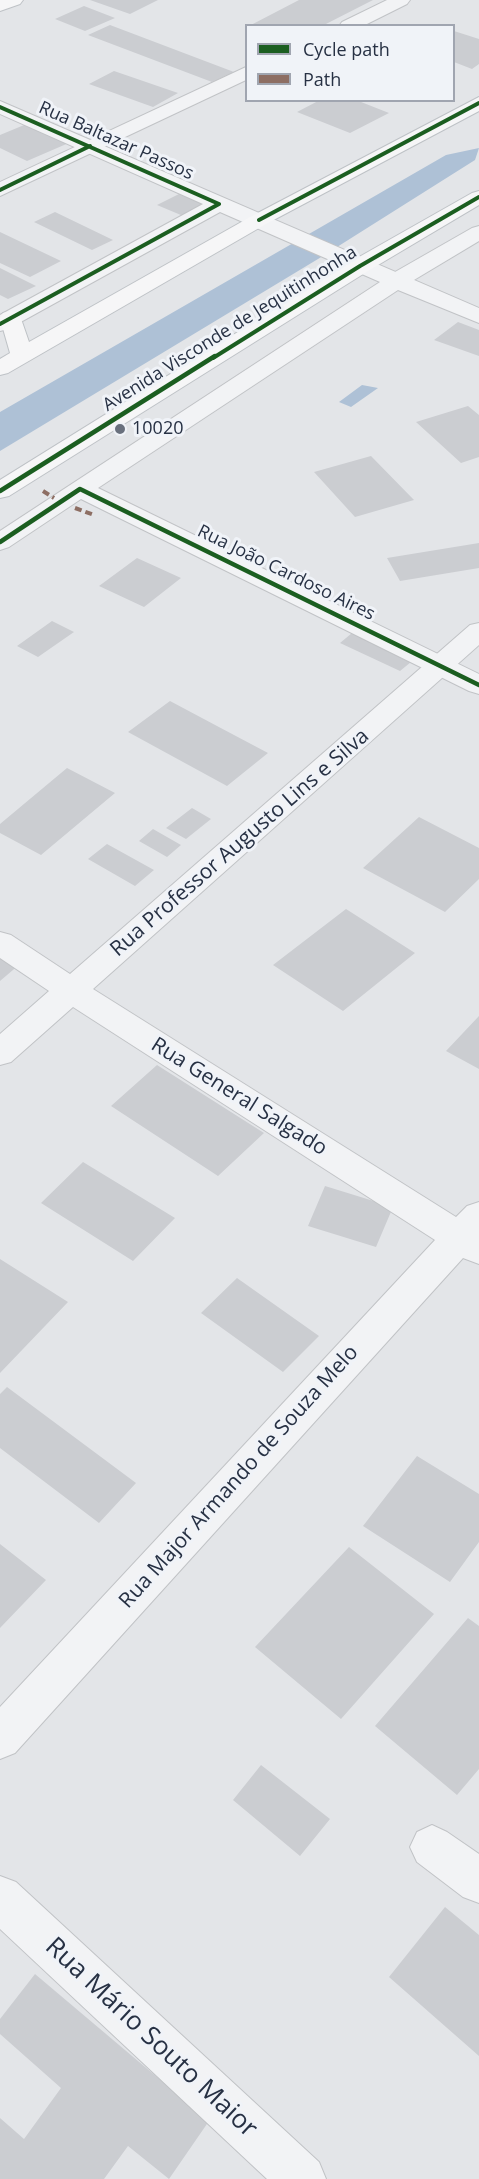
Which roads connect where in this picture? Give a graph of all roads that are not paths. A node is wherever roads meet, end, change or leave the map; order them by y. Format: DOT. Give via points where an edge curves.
graph roads {
  1 [pos="14,0"];
  2 [pos="401,0"];
  3 [pos="0,6"];
  4 [pos="352,24"];
  5 [pos="245,73"];
  6 [pos="479,103"];
  7 [pos="0,107"];
  8 [pos="90,147"];
  9 [pos="0,190"];
  10 [pos="479,197"];
  11 [pos="219,204"];
  12 [pos="267,224"];
  13 [pos="479,232"];
  14 [pos="360,266"];
  15 [pos="396,281"];
  16 [pos="479,316"];
  17 [pos="6,321"];
  18 [pos="22,356"];
  19 [pos="0,368"];
  20 [pos="80,489"];
  21 [pos="0,491"];
  22 [pos="0,542"];
  23 [pos="479,631"];
  24 [pos="441,666"];
  25 [pos="479,685"];
  26 [pos="0,943"];
  27 [pos="72,991"];
  28 [pos="0,1053"];
  29 [pos="472,1234"];
  30 [pos="0,1738"];
  31 [pos="432,1847"];
  32 [pos="479,1881"];
  33 [pos="0,1898"];
  34 [pos="302,2179"];
  1 -- 3 [label="main road"];
  2 -- 4 [label="street"];
  5 -- 8 [label="street"];
  6 -- 12 [label="main road"];
  7 -- 8 [label="street, Rua Baltazar Passos"];
  8 -- 9 [label="street"];
  8 -- 11 [label="street, Rua Baltazar Passos"];
  10 -- 14 [label="main road, Avenida Visconde de Jequitinhonha"];
  11 -- 12 [label="street, Rua Baltazar Passos"];
  11 -- 17 [label="street"];
  12 -- 14 [label="street, Rua Baltazar Passos"];
  12 -- 18 [label="main road"];
  13 -- 15 [label="street"];
  14 -- 15 [label="street, Rua Baltazar Passos"];
  14 -- 21 [label="main road, Avenida Visconde de Jequitinhonha"];
  15 -- 16 [label="street, Rua Baltazar Passos"];
  15 -- 20 [label="street"];
  17 -- 18 [label="main road"];
  18 -- 19 [label="main road"];
  20 -- 22 [label="street"];
  20 -- 24 [label="street, Rua João Cardoso Aires"];
  23 -- 24 [label="street, Rua Professor Augusto Lins e Silva"];
  24 -- 25 [label="street, Rua João Cardoso Aires"];
  24 -- 27 [label="street, Rua Professor Augusto Lins e Silva"];
  26 -- 27 [label="street, Rua General Salgado"];
  27 -- 28 [label="street, Rua Professor Augusto Lins e Silva"];
  27 -- 29 [label="street, Rua General Salgado"];
  29 -- 30 [label="street, Rua Major Armando de Souza Melo"];
  31 -- 32 [label="street"];
  33 -- 34 [label="street, Rua Mário Souto Maior"];
}
